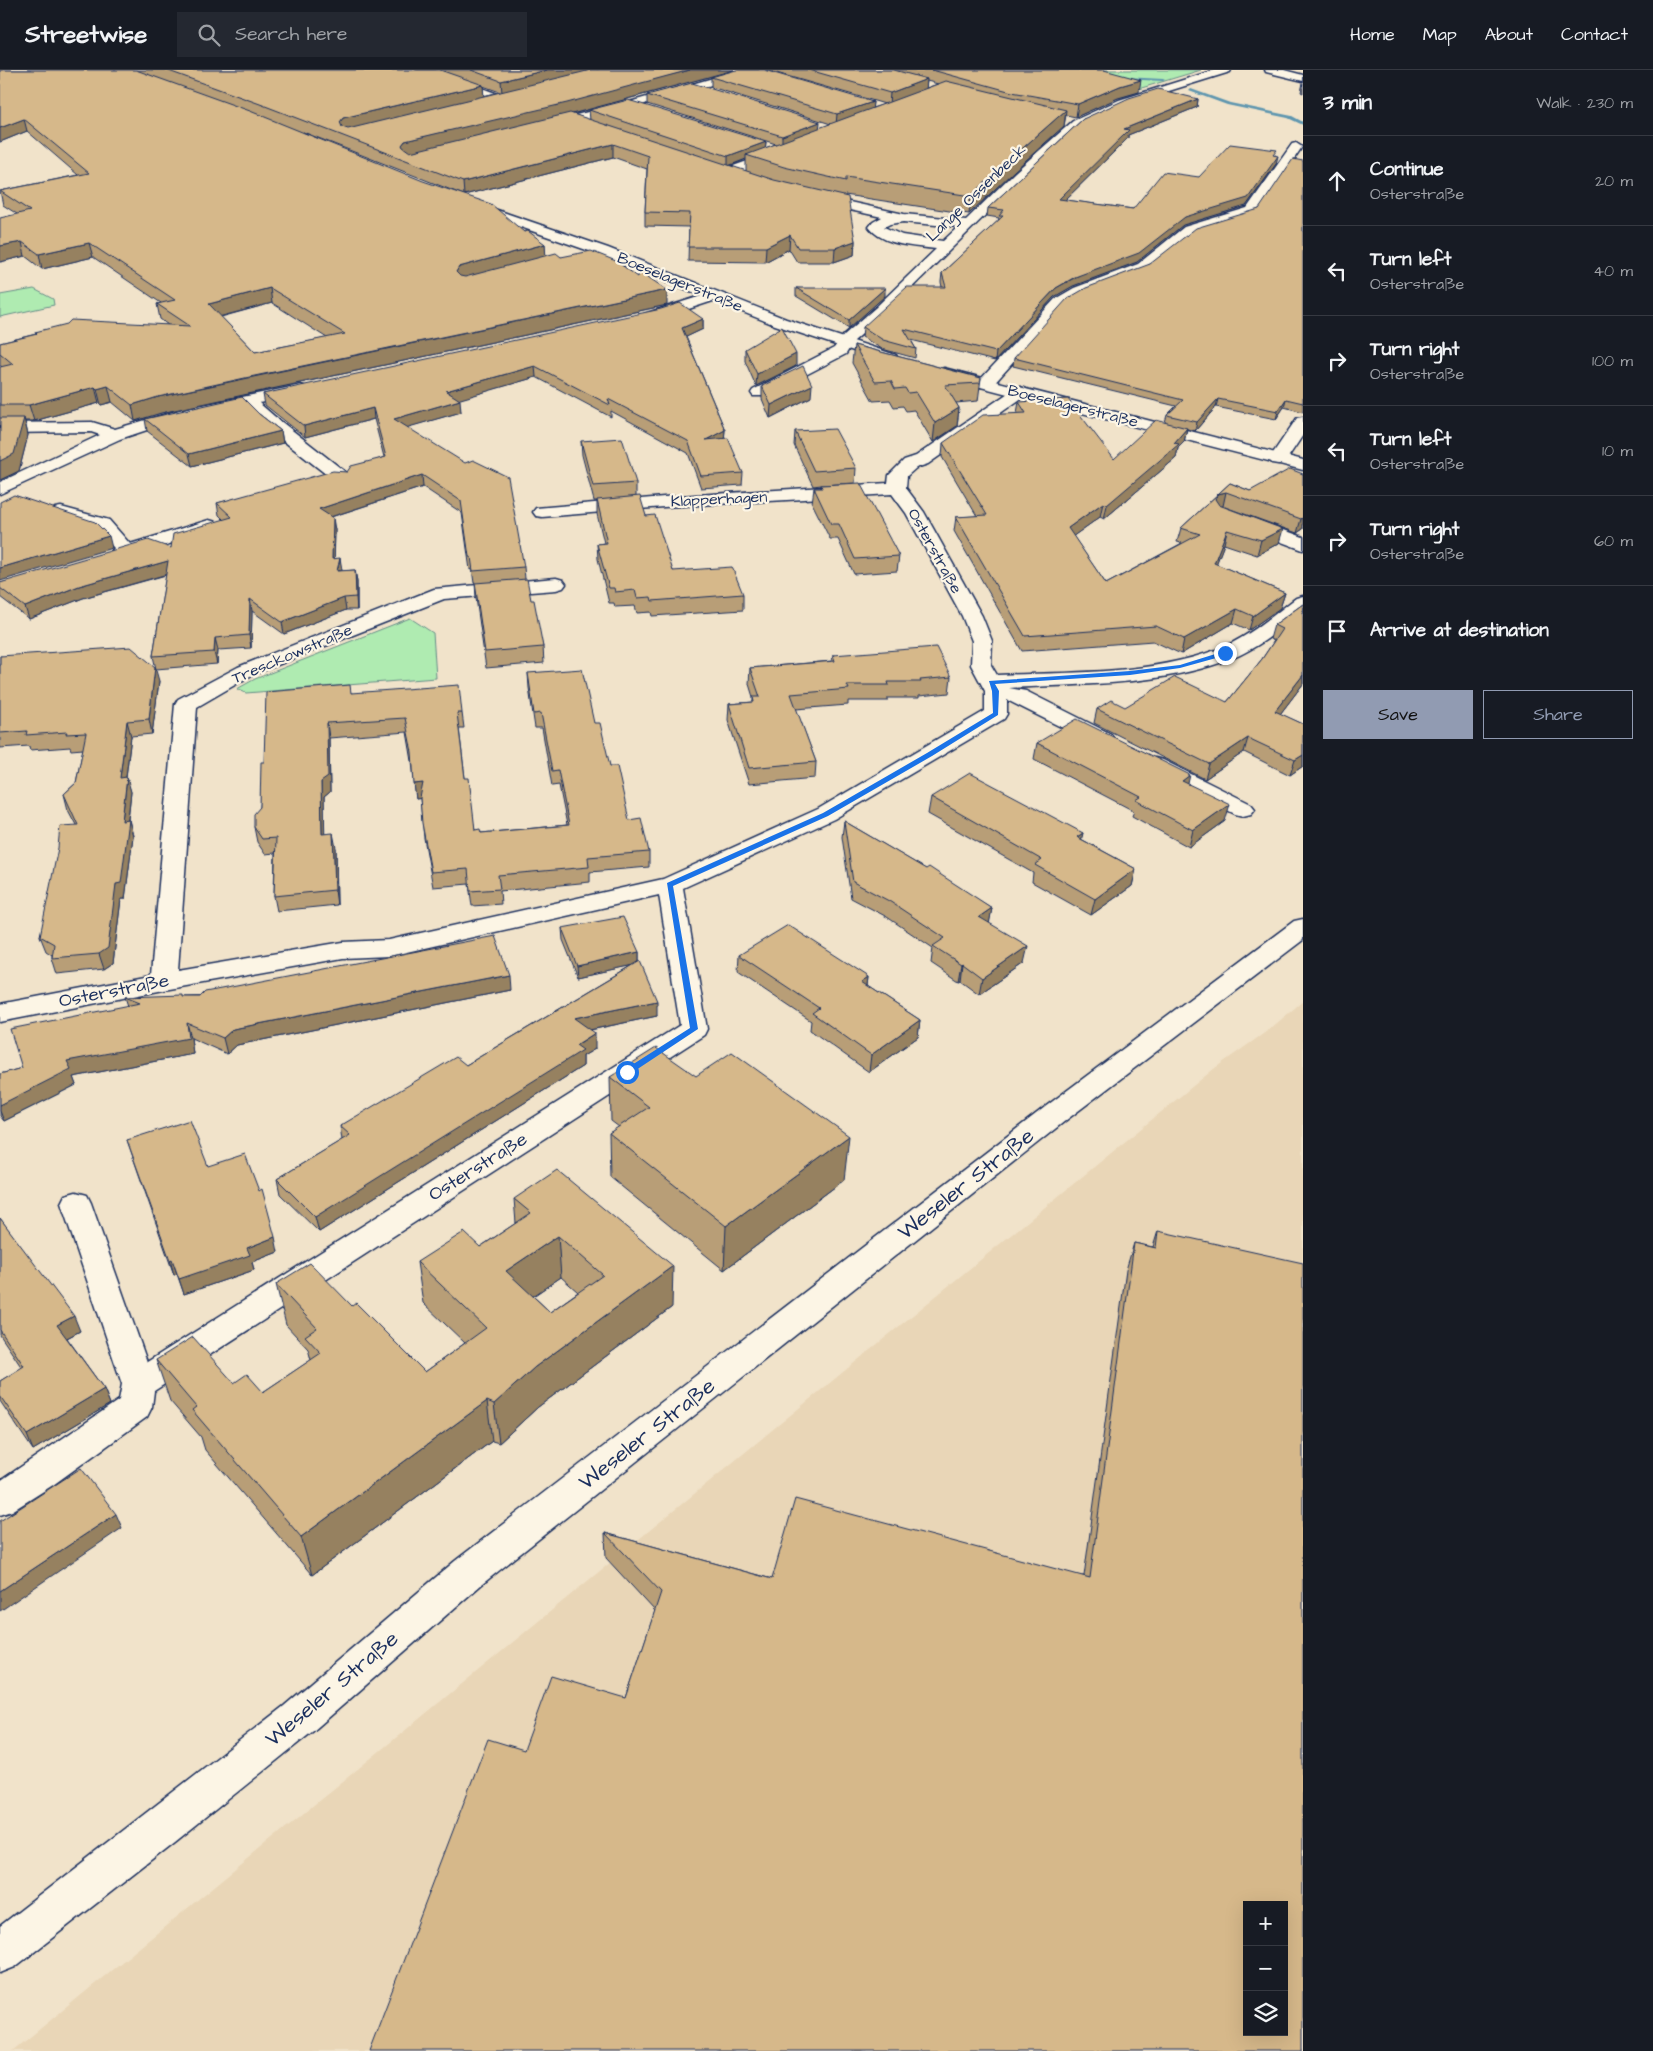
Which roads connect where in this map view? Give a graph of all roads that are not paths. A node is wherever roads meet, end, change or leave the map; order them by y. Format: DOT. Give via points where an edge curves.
graph roads {
  1 [pos="423,70"];
  2 [pos="1226,70"];
  3 [pos="1270,70"];
  4 [pos="754,71"];
  5 [pos="1303,78"];
  6 [pos="693,88"];
  7 [pos="712,93"];
  8 [pos="482,104"];
  9 [pos="630,105"];
  10 [pos="648,110"];
  11 [pos="1060,119"];
  12 [pos="571,120"];
  13 [pos="1077,123"];
  14 [pos="590,127"];
  15 [pos="537,128"];
  16 [pos="766,146"];
  17 [pos="1296,147"];
  18 [pos="711,167"];
  19 [pos="726,172"];
  20 [pos="744,178"];
  21 [pos="798,194"];
  22 [pos="462,202"];
  23 [pos="904,218"];
  24 [pos="968,224"];
  25 [pos="948,246"];
  26 [pos="602,250"];
  27 [pos="580,256"];
  28 [pos="714,296"];
  29 [pos="632,320"];
  30 [pos="844,346"];
  31 [pos="910,364"];
  32 [pos="929,369"];
  33 [pos="985,384"];
  34 [pos="312,388"];
  35 [pos="1020,392"];
  36 [pos="759,393"];
  37 [pos="248,401"];
  38 [pos="1303,422"];
  39 [pos="0,428"];
  40 [pos="115,434"];
  41 [pos="1278,458"];
  42 [pos="1303,465"];
  43 [pos="342,478"];
  44 [pos="897,488"];
  45 [pos="0,491"];
  46 [pos="18,498"];
  47 [pos="46,507"];
  48 [pos="542,512"];
  49 [pos="1231,516"];
  50 [pos="215,524"];
  51 [pos="1303,544"];
  52 [pos="127,551"];
  53 [pos="100,559"];
  54 [pos="556,584"];
  55 [pos="1303,602"];
  56 [pos="993,687"];
  57 [pos="1243,808"];
  58 [pos="670,885"];
  59 [pos="1303,927"];
  60 [pos="164,981"];
  61 [pos="0,1013"];
  62 [pos="76,1203"];
  63 [pos="136,1395"];
  64 [pos="0,1500"];
  65 [pos="0,1952"];
  1 -- 8 [label="street" via="506,98"];
  2 -- 13 [label="street, Lange Ossenbeck" via="1123,102"];
  3 -- 5 [label="street"];
  4 -- 6 [label="street"];
  6 -- 7 [label="street"];
  6 -- 9 [label="street"];
  9 -- 10 [label="street"];
  9 -- 12 [label="street"];
  11 -- 13 [label="street"];
  12 -- 14 [label="street"];
  12 -- 15 [label="street"];
  13 -- 24 [label="street, Lange Ossenbeck"];
  16 -- 19 [label="street" via="789,150"];
  17 -- 33 [label="street" via="1252,210 1189,230 1143,267 1079,291 1060,302"];
  18 -- 19 [label="street"];
  19 -- 20 [label="street"];
  21 -- 23 [label="street"];
  22 -- 26 [label="street, Boeselagerstraße"];
  23 -- 24 [label="street"];
  23 -- 25 [label="street" via="885,221 876,227 895,238"];
  24 -- 25 [label="street, Lange Ossenbeck"];
  25 -- 30 [label="street, Lange Ossenbeck"];
  26 -- 27 [label="street, Boeselagerstraße"];
  26 -- 28 [label="street, Boeselagerstraße"];
  28 -- 29 [label="street"];
  28 -- 30 [label="street, Boeselagerstraße"];
  30 -- 31 [label="street, Boeselagerstraße"];
  30 -- 36 [label="street"];
  32 -- 33 [label="street, Boeselagerstraße"];
  33 -- 35 [label="street, Boeselagerstraße"];
  34 -- 37 [label="street"];
  35 -- 41 [label="street, Boeselagerstraße"];
  35 -- 44 [label="street, Osterstraße" via="922,460 905,468 898,475"];
  37 -- 40 [label="street"];
  37 -- 43 [label="street"];
  38 -- 41 [label="street"];
  39 -- 40 [label="street" via="92,427"];
  40 -- 45 [label="street" via="58,459"];
  41 -- 42 [label="street, Boeselagerstraße"];
  44 -- 48 [label="street, Klapperhagen"];
  44 -- 56 [label="street, Osterstraße" via="915,512 972,616 982,641 981,665"];
  45 -- 46 [label="street"];
  47 -- 52 [label="street" via="102,524"];
  49 -- 51 [label="street"];
  50 -- 52 [label="street"];
  52 -- 53 [label="street"];
  54 -- 60 [label="street, Tresckowstraße" via="441,593 245,671 186,704"];
  55 -- 56 [label="street" via="1262,634 1239,646 1180,666"];
  56 -- 57 [label="street" via="1018,696"];
  56 -- 58 [label="street, Osterstraße" via="996,714 826,814"];
  58 -- 60 [label="street, Osterstraße" via="389,948 343,950"];
  58 -- 63 [label="street, Osterstraße" via="694,1029"];
  59 -- 65 [label="street, Weseler Straße" via="1055,1114 476,1567 298,1718"];
  60 -- 61 [label="street, Osterstraße"];
  62 -- 63 [label="street"];
  63 -- 64 [label="street" via="41,1474"];
}
